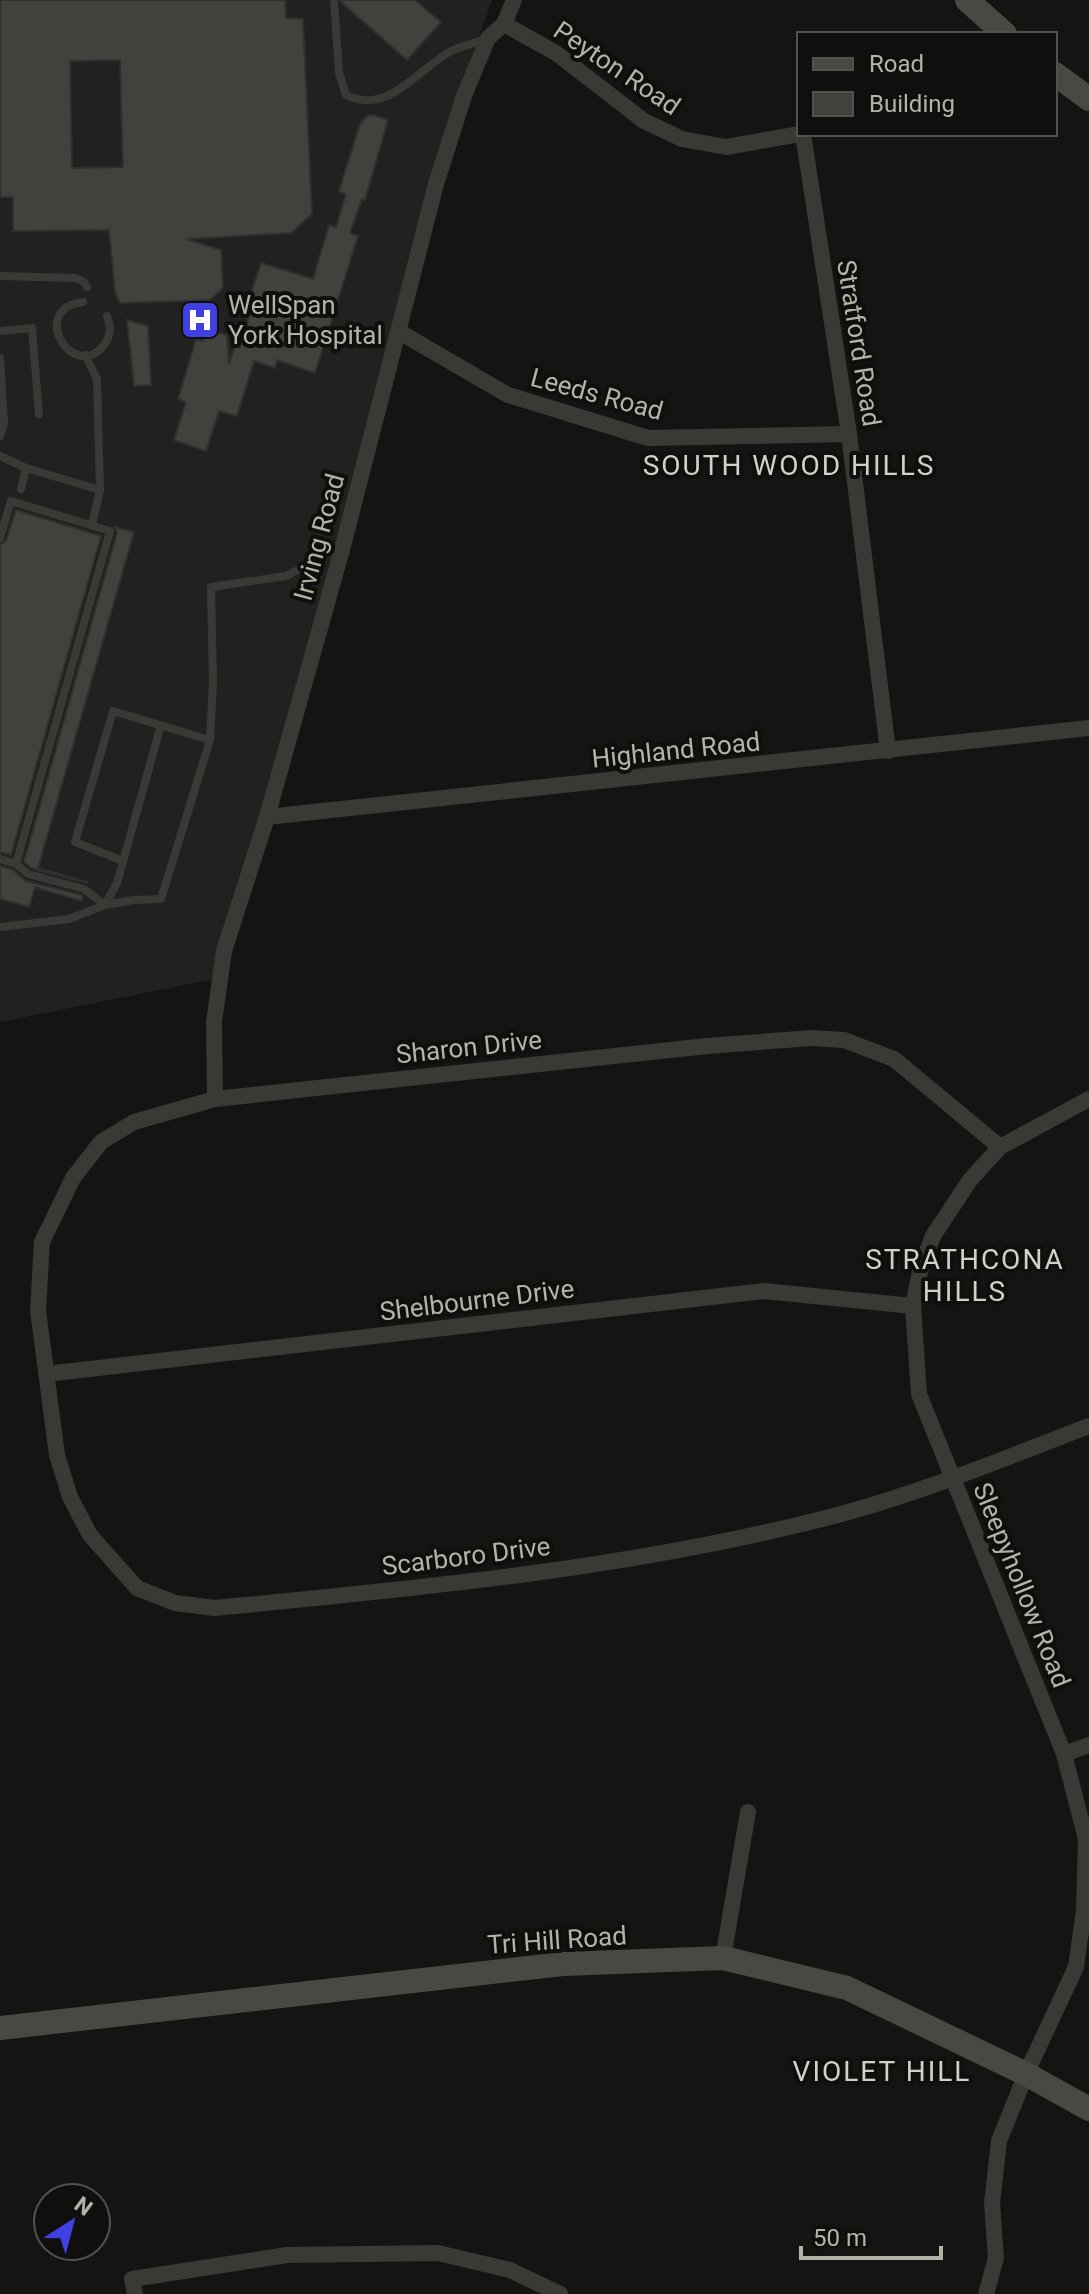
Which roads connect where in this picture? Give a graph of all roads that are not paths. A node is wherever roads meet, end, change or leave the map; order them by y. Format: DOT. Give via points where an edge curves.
graph roads {
  1 [pos="334,0"];
  2 [pos="514,0"];
  3 [pos="967,0"];
  4 [pos="504,24"];
  5 [pos="1003,32"];
  6 [pos="488,38"];
  7 [pos="1066,80"];
  8 [pos="1089,99"];
  9 [pos="797,135"];
  10 [pos="802,136"];
  11 [pos="0,276"];
  12 [pos="87,287"];
  13 [pos="83,302"];
  14 [pos="107,316"];
  15 [pos="0,331"];
  16 [pos="398,331"];
  17 [pos="85,355"];
  18 [pos="0,358"];
  19 [pos="39,414"];
  20 [pos="849,434"];
  21 [pos="0,436"];
  22 [pos="0,456"];
  23 [pos="26,468"];
  24 [pos="21,489"];
  25 [pos="100,490"];
  26 [pos="93,520"];
  27 [pos="0,538"];
  28 [pos="343,546"];
  29 [pos="161,725"];
  30 [pos="1089,728"];
  31 [pos="210,740"];
  32 [pos="888,751"];
  33 [pos="267,817"];
  34 [pos="0,859"];
  35 [pos="123,861"];
  36 [pos="16,864"];
  37 [pos="105,905"];
  38 [pos="0,927"];
  39 [pos="215,1099"];
  40 [pos="1089,1099"];
  41 [pos="1000,1147"];
  42 [pos="913,1306"];
  43 [pos="38,1310"];
  44 [pos="46,1374"];
  45 [pos="1089,1426"];
  46 [pos="952,1478"];
  47 [pos="1089,1745"];
  48 [pos="1064,1754"];
  49 [pos="748,1812"];
  50 [pos="723,1958"];
  51 [pos="0,2028"];
  52 [pos="1026,2074"];
  53 [pos="1089,2109"];
  54 [pos="134,2286"];
  55 [pos="560,2294"];
  56 [pos="986,2294"];
  1 -- 6 [label="lane" via="339,72 346,95 359,101 389,97 451,51"];
  2 -- 4 [label="street, Irving Road"];
  3 -- 5 [label="street"];
  4 -- 6 [label="street, Irving Road"];
  4 -- 9 [label="street, Peyton Road" via="556,53 644,121 682,139 726,147"];
  6 -- 16 [label="street, Irving Road" via="436,184"];
  7 -- 8 [label="street"];
  10 -- 20 [label="street, Stratford Road"];
  11 -- 12 [label="lane" via="76,278"];
  13 -- 17 [label="lane" via="63,311 56,327 68,350"];
  14 -- 17 [label="lane" via="106,342"];
  15 -- 19 [label="lane" via="32,328"];
  16 -- 20 [label="street, Leeds Road" via="508,395 648,438"];
  16 -- 28 [label="street, Irving Road"];
  17 -- 25 [label="lane" via="97,379"];
  18 -- 21 [label="lane"];
  20 -- 32 [label="street, Stratford Road"];
  22 -- 23 [label="lane"];
  23 -- 24 [label="lane"];
  23 -- 25 [label="lane"];
  25 -- 26 [label="lane"];
  27 -- 36 [label="lane" via="11,501 110,531"];
  28 -- 31 [label="lane" via="286,576 211,587"];
  28 -- 33 [label="street, Irving Road"];
  29 -- 31 [label="lane"];
  29 -- 35 [label="lane"];
  29 -- 35 [label="lane" via="113,711 75,842"];
  30 -- 32 [label="street, Highland Road"];
  31 -- 37 [label="lane" via="161,899"];
  32 -- 33 [label="street, Highland Road"];
  33 -- 39 [label="street, Irving Road" via="224,951 214,1022"];
  34 -- 36 [label="lane"];
  35 -- 37 [label="lane"];
  36 -- 37 [label="lane" via="28,874 84,889"];
  37 -- 38 [label="lane" via="69,919"];
  39 -- 41 [label="street, Sharon Drive" via="812,1038 844,1040 894,1059"];
  39 -- 43 [label="street, Sharon Drive" via="134,1122 101,1142 73,1178 42,1242"];
  40 -- 41 [label="street, Sleepyhollow Road"];
  41 -- 42 [label="street, Sleepyhollow Road" via="970,1180 933,1236"];
  42 -- 44 [label="street, Shelbourne Drive" via="764,1291"];
  42 -- 46 [label="street, Sleepyhollow Road" via="919,1394"];
  43 -- 44 [label="street, Scarboro Drive"];
  44 -- 46 [label="street, Scarboro Drive" via="57,1455 90,1535 137,1588 175,1603 215,1608 463,1584 695,1547 828,1518"];
  45 -- 46 [label="street, Scarboro Drive"];
  46 -- 48 [label="street, Sleepyhollow Road"];
  47 -- 48 [label="street"];
  48 -- 52 [label="street, Sleepyhollow Road" via="1086,1839 1084,1910 1076,1967"];
  49 -- 50 [label="street"];
  50 -- 51 [label="street, Tri Hill Road" via="563,1964"];
  50 -- 52 [label="street, Tri Hill Road" via="847,1988"];
  52 -- 53 [label="street, Tri Hill Road"];
  52 -- 56 [label="street, Sleepyhollow Road" via="999,2141 992,2203 996,2258"];
  54 -- 55 [label="street" via="287,2255 438,2253 510,2270"];
}
